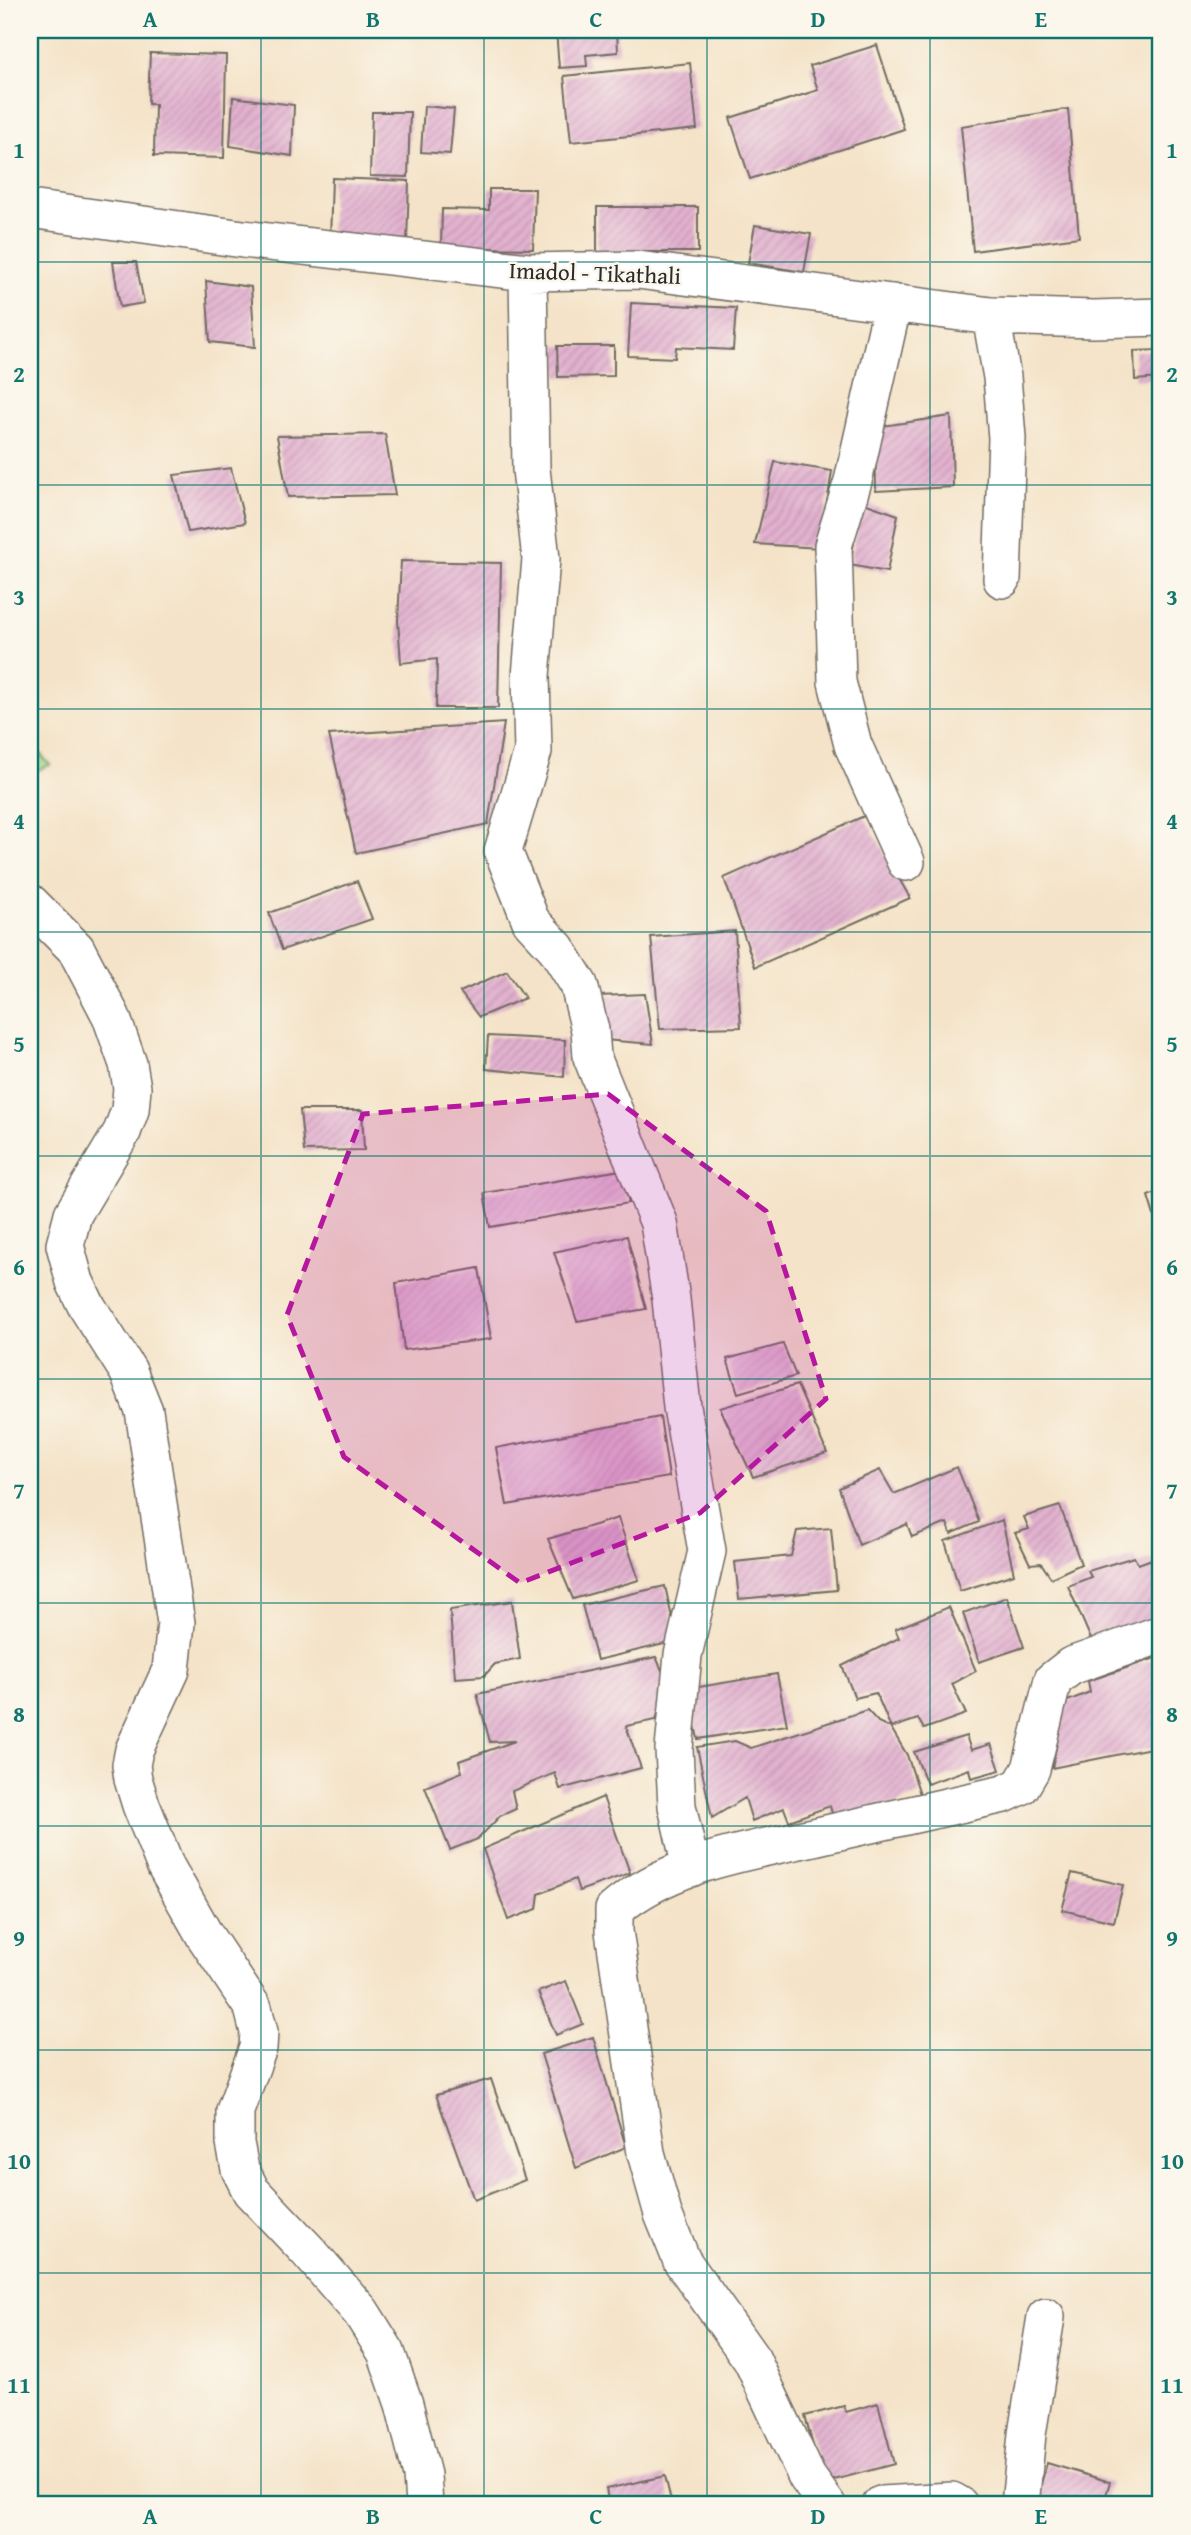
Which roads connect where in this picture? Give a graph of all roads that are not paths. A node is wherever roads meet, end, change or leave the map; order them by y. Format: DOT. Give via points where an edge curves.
graph roads {
  1 [pos="30,209"];
  2 [pos="528,272"];
  3 [pos="893,303"];
  4 [pos="991,316"];
  5 [pos="1161,317"];
  6 [pos="1002,579"];
  7 [pos="906,862"];
  8 [pos="30,903"];
  9 [pos="1161,1634"];
  10 [pos="691,1868"];
  11 [pos="1045,2317"];
  12 [pos="424,2505"];
  13 [pos="827,2505"];
  14 [pos="881,2505"];
  15 [pos="959,2505"];
  16 [pos="1020,2505"];
  1 -- 2 [label="street, Imadol - Tikathali"];
  2 -- 3 [label="street, Imadol - Tikathali" via="638,270"];
  2 -- 10 [label="street" via="531,469 541,559 531,676 533,751 503,851 531,921 556,948 579,985 592,1058 659,1223 682,1407 707,1551 683,1655 674,1749 677,1806"];
  3 -- 4 [label="street, Imadol - Tikathali"];
  3 -- 7 [label="street" via="853,481 833,546 836,682 853,745"];
  4 -- 5 [label="street, Imadol - Tikathali"];
  4 -- 6 [label="street" via="1007,438"];
  8 -- 12 [label="street" via="76,948 111,1016 132,1088 122,1132 73,1214 65,1245 75,1282 128,1371 144,1411 176,1623 172,1670 135,1750 134,1779 166,1867 253,2008 258,2048 235,2111 240,2169 251,2191 361,2312 386,2352 422,2475"];
  9 -- 10 [label="street" via="1071,1666 1053,1680 1031,1769 1021,1786 1004,1794"];
  10 -- 13 [label="street" via="662,1879 614,1910 646,2153 682,2260 752,2360 807,2477"];
  11 -- 16 [label="street"];
  14 -- 15 [label="street" via="952,2501"];
}
